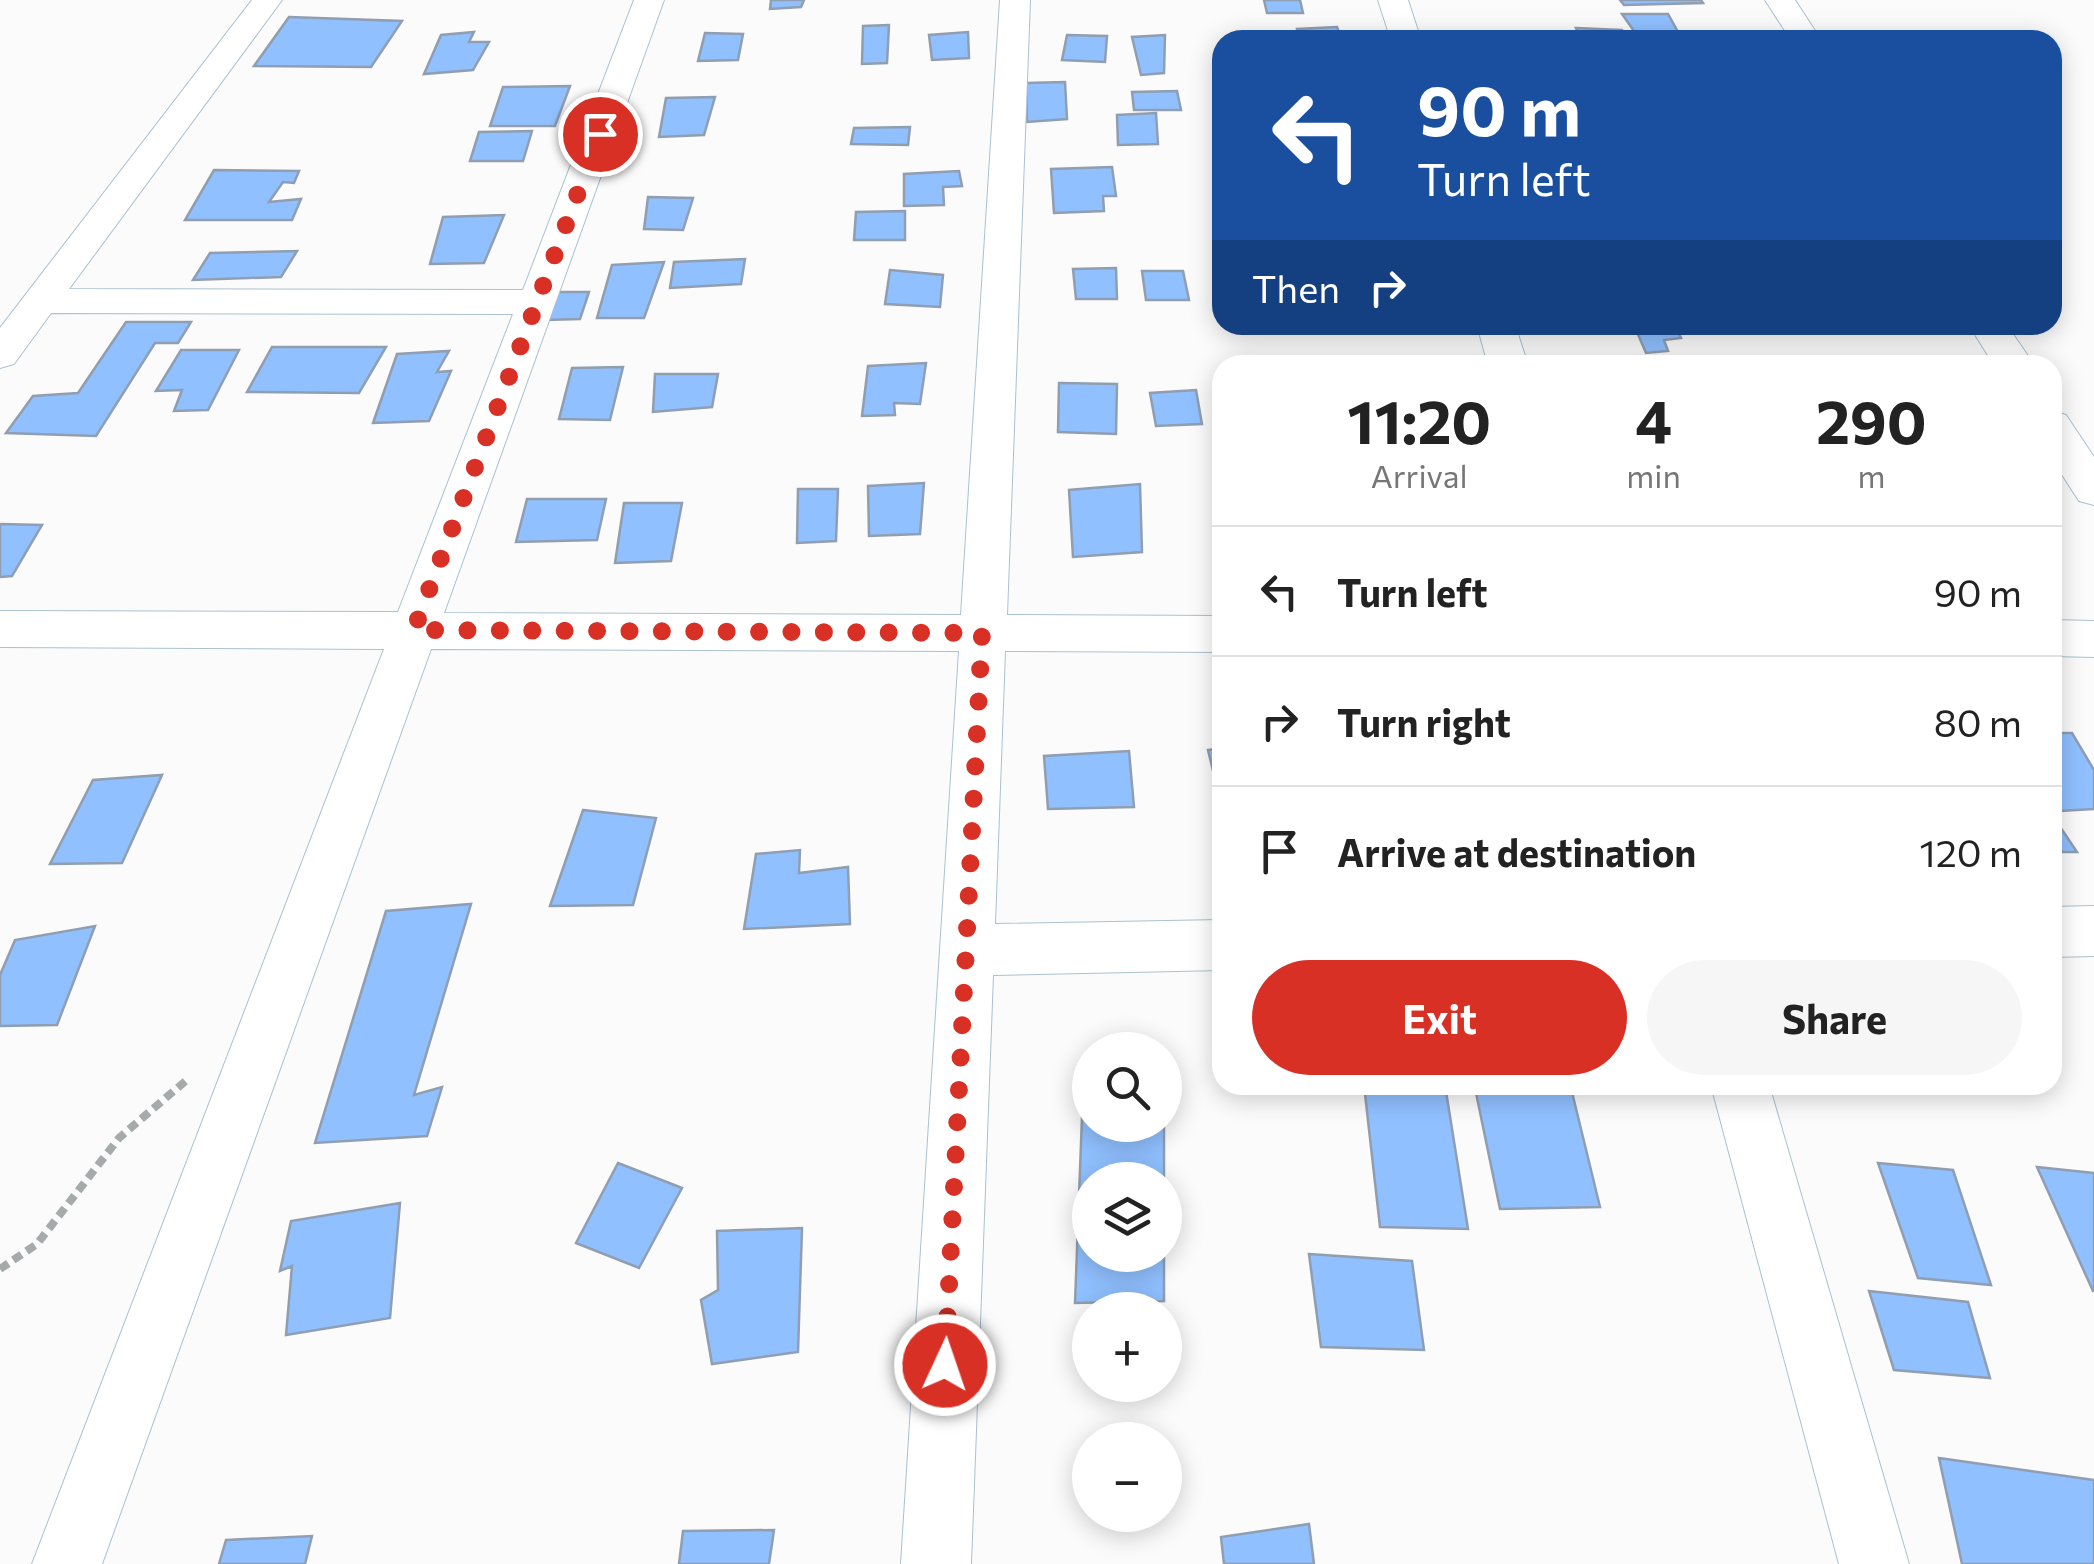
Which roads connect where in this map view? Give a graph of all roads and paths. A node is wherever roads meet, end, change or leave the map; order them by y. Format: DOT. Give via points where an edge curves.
graph roads {
  1 [pos="267,0"];
  2 [pos="649,0"];
  3 [pos="1015,0"];
  4 [pos="1393,0"];
  5 [pos="1780,0"];
  6 [pos="1403,30"];
  7 [pos="1800,30"];
  8 [pos="40,302"];
  9 [pos="539,302"];
  10 [pos="0,356"];
  11 [pos="2062,440"];
  12 [pos="2094,490"];
  13 [pos="0,629"];
  14 [pos="414,630"];
  15 [pos="982,633"];
  16 [pos="1212,634"];
  17 [pos="2062,638"];
  18 [pos="2094,638"];
  19 [pos="2094,931"];
  20 [pos="2062,932"];
  21 [pos="1212,945"];
  22 [pos="969,950"];
  23 [pos="204,1066"];
  24 [pos="1743,1095"];
  25 [pos="0,1269"];
  26 [pos="66,1564"];
  27 [pos="936,1564"];
  28 [pos="1874,1564"];
  1 -- 8 [label="street"];
  2 -- 9 [label="street"];
  3 -- 15 [label="street"];
  4 -- 6 [label="street"];
  5 -- 7 [label="street"];
  8 -- 9 [label="street"];
  8 -- 10 [label="street"];
  9 -- 14 [label="street"];
  11 -- 12 [label="street"];
  13 -- 14 [label="street"];
  14 -- 15 [label="street"];
  14 -- 26 [label="street"];
  15 -- 16 [label="street"];
  15 -- 22 [label="street"];
  17 -- 18 [label="street"];
  19 -- 20 [label="street"];
  21 -- 22 [label="street"];
  22 -- 27 [label="street"];
  23 -- 25 [label="path" via="119,1138 36,1244"];
  24 -- 28 [label="street"];
}
